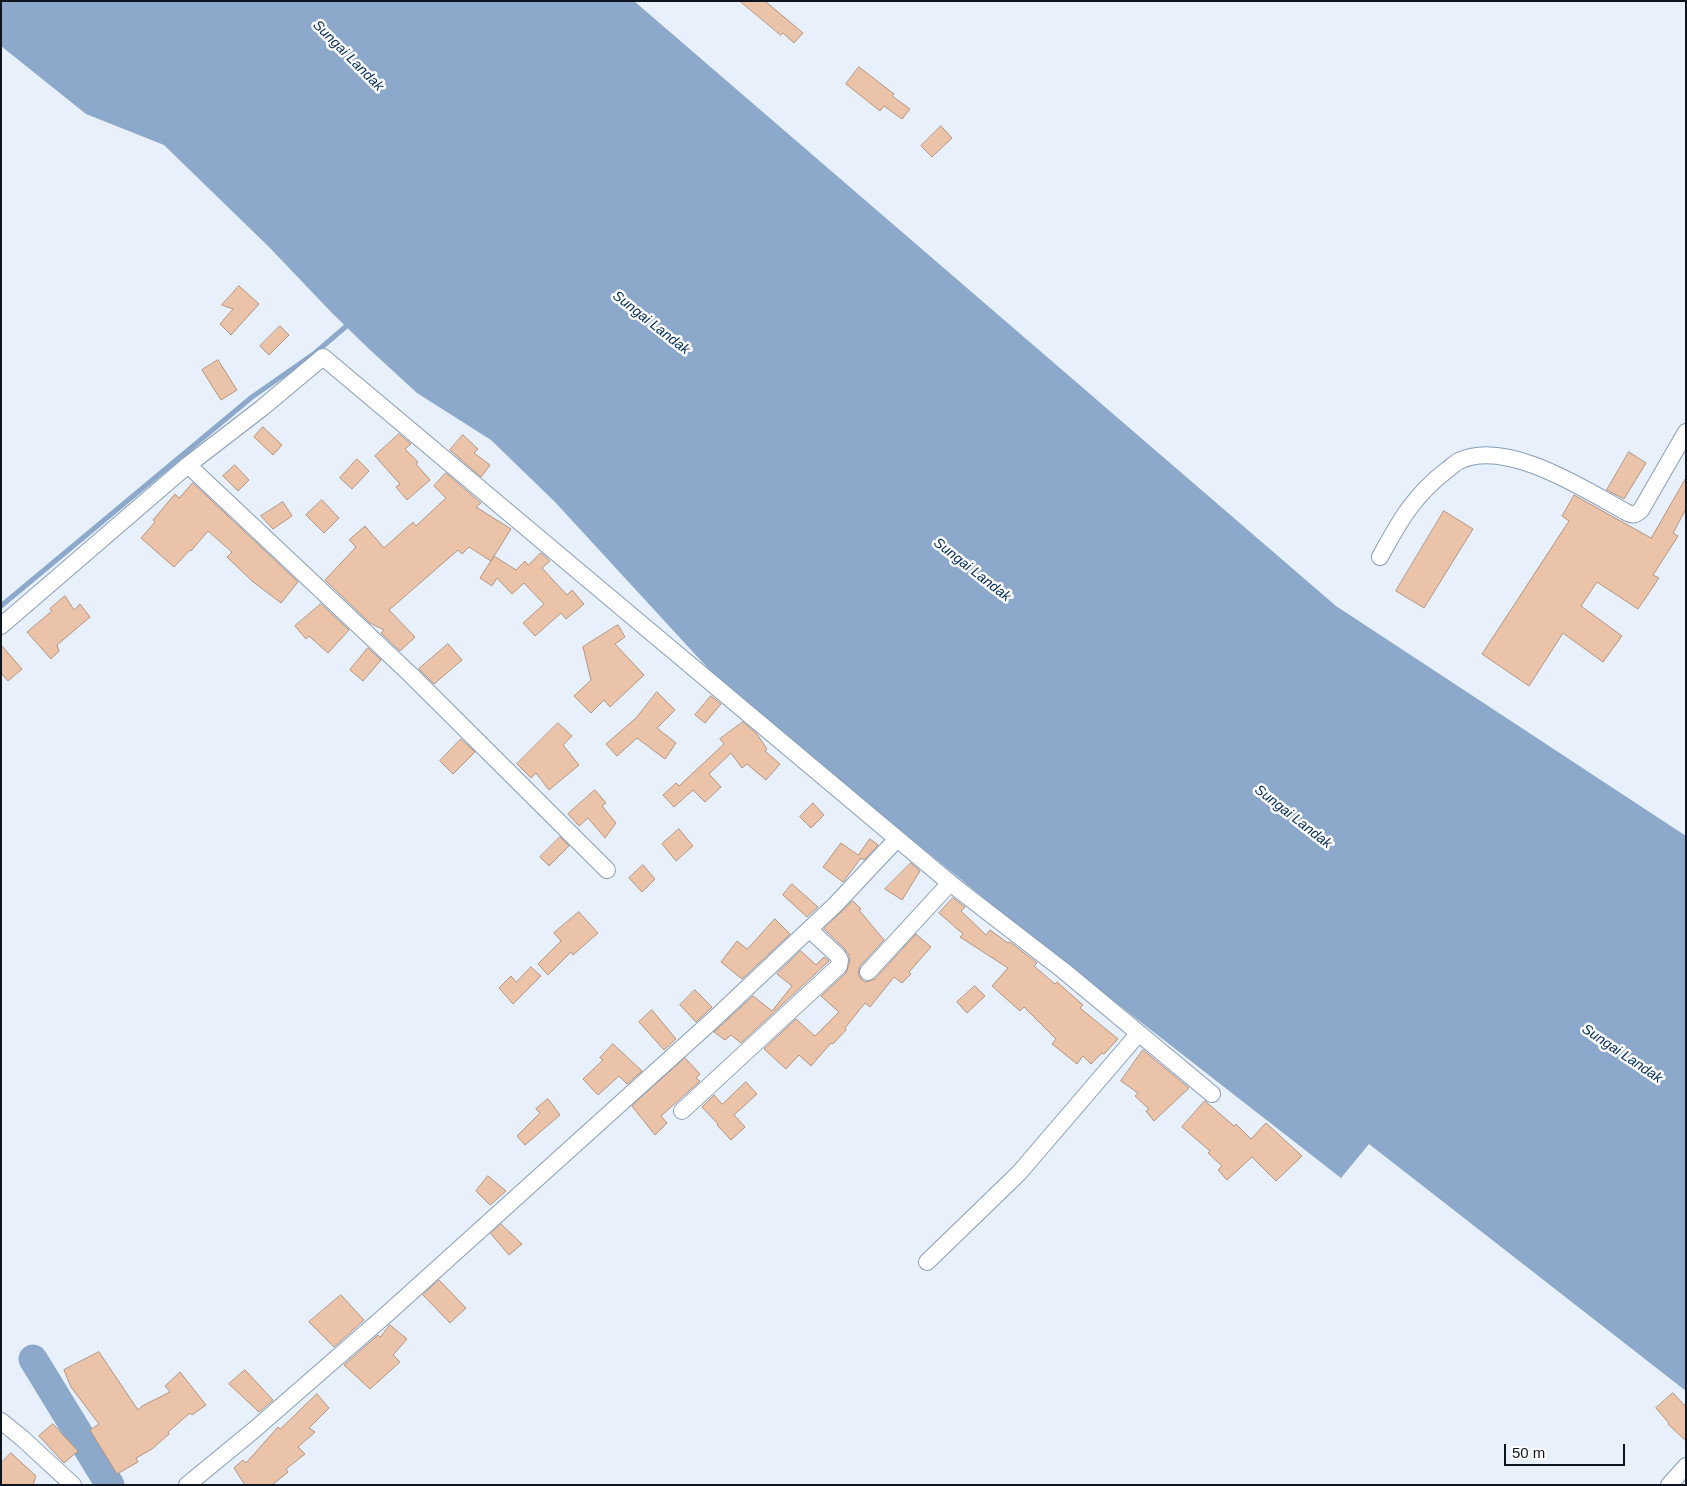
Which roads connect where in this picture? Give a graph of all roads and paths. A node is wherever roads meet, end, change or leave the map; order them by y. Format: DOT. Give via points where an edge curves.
graph roads {
  1 [pos="1686,432"];
  2 [pos="188,464"];
  3 [pos="1380,557"];
  4 [pos="1,626"];
  5 [pos="898,839"];
  6 [pos="607,870"];
  7 [pos="950,883"];
  8 [pos="810,930"];
  9 [pos="868,972"];
  10 [pos="1139,1033"];
  11 [pos="1212,1094"];
  12 [pos="682,1111"];
  13 [pos="927,1262"];
  14 [pos="1,1421"];
  15 [pos="1686,1466"];
  16 [pos="73,1485"];
  17 [pos="187,1485"];
  18 [pos="1669,1485"];
  1 -- 3 [label="street" via="1636,515 1532,464 1486,454 1459,461 1430,483 1418,497 1400,519"];
  2 -- 4 [label="street"];
  2 -- 5 [label="street" via="324,358"];
  2 -- 6 [label="street" via="411,675"];
  5 -- 7 [label="street"];
  5 -- 8 [label="street"];
  7 -- 9 [label="street"];
  7 -- 10 [label="street"];
  8 -- 12 [label="street" via="837,956 839,966"];
  8 -- 17 [label="street" via="387,1314"];
  10 -- 11 [label="street"];
  10 -- 13 [label="street" via="1019,1173"];
  14 -- 16 [label="street"];
  15 -- 18 [label="street"];
}
